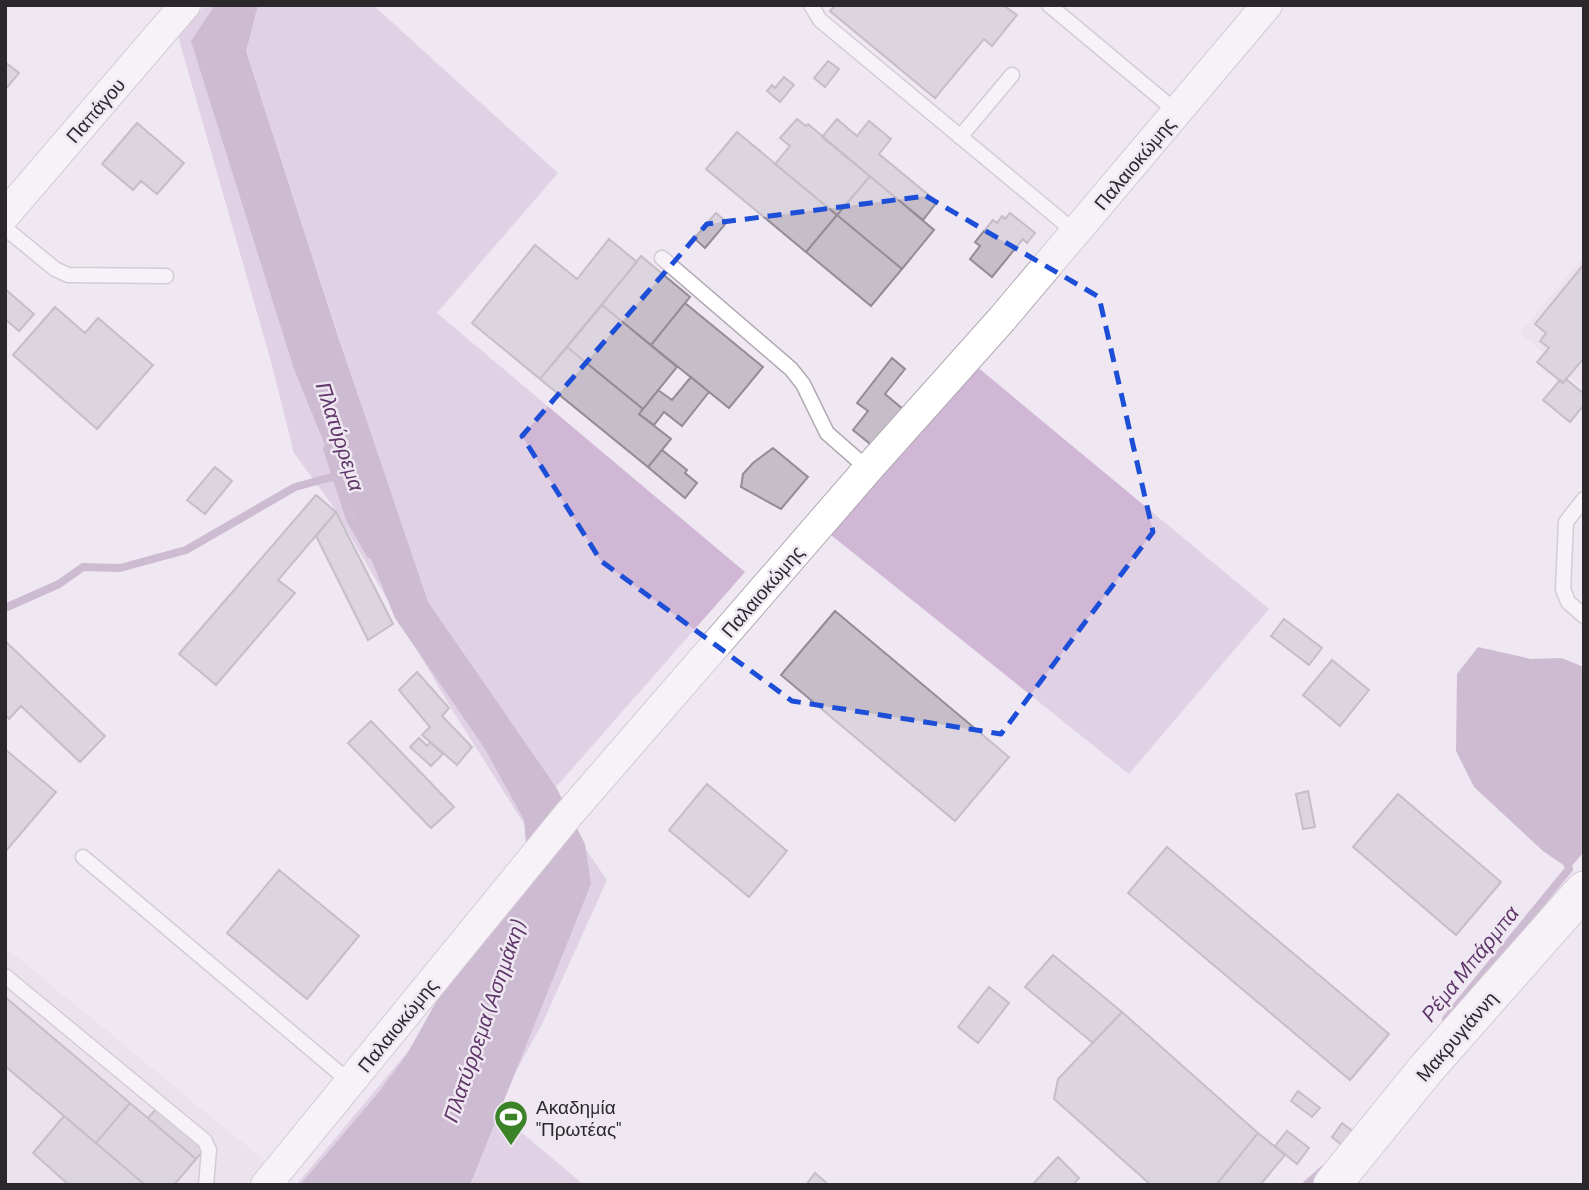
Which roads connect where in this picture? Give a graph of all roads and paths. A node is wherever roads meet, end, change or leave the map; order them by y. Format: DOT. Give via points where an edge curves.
graph roads {
  1 [pos="185,5"];
  2 [pos="811,5"];
  3 [pos="1049,5"];
  4 [pos="1267,5"];
  5 [pos="1012,75"];
  6 [pos="1177,112"];
  7 [pos="960,137"];
  8 [pos="5,215"];
  9 [pos="5,229"];
  10 [pos="1075,232"];
  11 [pos="662,258"];
  12 [pos="166,276"];
  13 [pos="868,469"];
  14 [pos="1584,499"];
  15 [pos="1584,615"];
  16 [pos="83,857"];
  17 [pos="1584,891"];
  18 [pos="5,976"];
  19 [pos="350,1082"];
  20 [pos="206,1185"];
  21 [pos="266,1185"];
  22 [pos="1332,1185"];
  1 -- 8 [label="street, Παπάγου"];
  2 -- 7 [label="lane" via="820,20"];
  3 -- 6 [label="lane"];
  4 -- 6 [label="street, Παλαιοκώμης"];
  5 -- 7 [label="lane"];
  6 -- 10 [label="street, Παλαιοκώμης"];
  7 -- 10 [label="lane"];
  9 -- 12 [label="lane" via="68,275"];
  10 -- 13 [label="street, Παλαιοκώμης"];
  11 -- 13 [label="lane" via="791,369 827,433"];
  13 -- 19 [label="street, Παλαιοκώμης" via="569,814"];
  14 -- 15 [label="lane" via="1566,522 1563,589 1568,602"];
  16 -- 19 [label="lane"];
  17 -- 22 [label="street, Μακρυγιάννη" via="1426,1069"];
  18 -- 20 [label="lane" via="205,1141 209,1150"];
  19 -- 21 [label="street, Παλαιοκώμης"];
}
